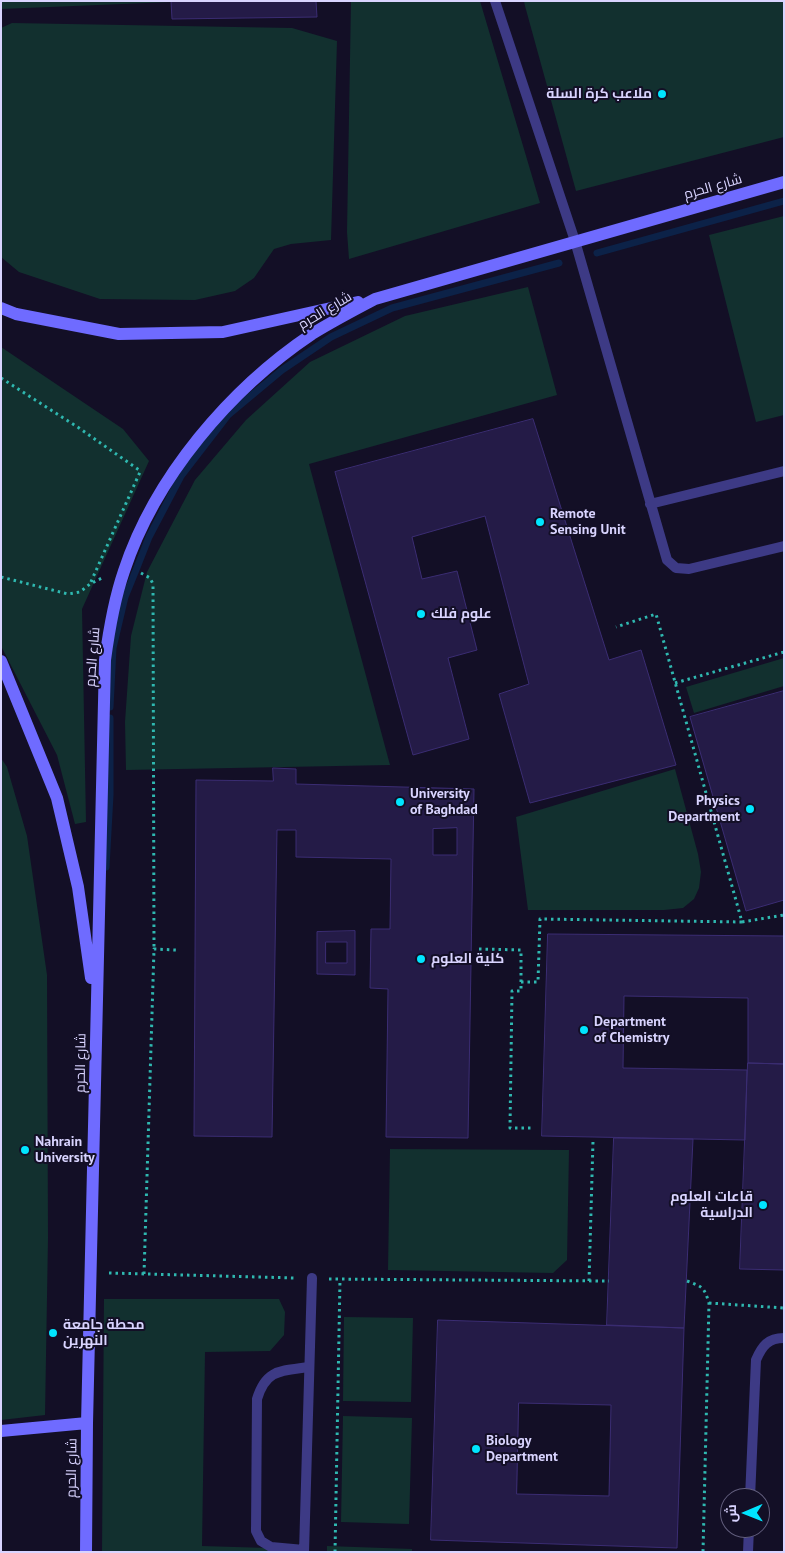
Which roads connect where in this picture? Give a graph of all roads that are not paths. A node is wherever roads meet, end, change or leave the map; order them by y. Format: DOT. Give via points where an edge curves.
graph roads {
  1 [pos="495,1"];
  2 [pos="784,182"];
  3 [pos="575,241"];
  4 [pos="375,299"];
  5 [pos="1,308"];
  6 [pos="784,471"];
  7 [pos="650,504"];
  8 [pos="784,546"];
  9 [pos="1,661"];
  10 [pos="97,1015"];
  11 [pos="312,1278"];
  12 [pos="784,1338"];
  13 [pos="309,1368"];
  14 [pos="87,1422"];
  15 [pos="1,1431"];
  16 [pos="750,1488"];
  17 [pos="749,1538"];
  18 [pos="304,1551"];
  19 [pos="86,1552"];
  20 [pos="748,1552"];
  1 -- 3 [label="lane"];
  2 -- 3 [label="street, شارع الحرم"];
  3 -- 4 [label="street, شارع الحرم"];
  3 -- 7 [label="lane"];
  4 -- 5 [label="street" via="222,332 118,334 16,314"];
  4 -- 10 [label="street, شارع الحرم" via="312,335 254,380 227,406 164,488 148,514 124,570 105,660"];
  6 -- 7 [label="lane"];
  7 -- 8 [label="lane" via="667,560 676,568 690,569"];
  9 -- 10 [label="street" via="57,798 78,887"];
  10 -- 14 [label="street, شارع الحرم"];
  11 -- 13 [label="lane"];
  12 -- 16 [label="lane" via="774,1338 761,1348 756,1360"];
  13 -- 18 [label="lane"];
  13 -- 18 [label="lane" via="281,1371 268,1377 257,1399 256,1531 261,1542 271,1547"];
  14 -- 15 [label="street"];
  14 -- 19 [label="street, شارع الحرم"];
  17 -- 20 [label="lane"];
}
